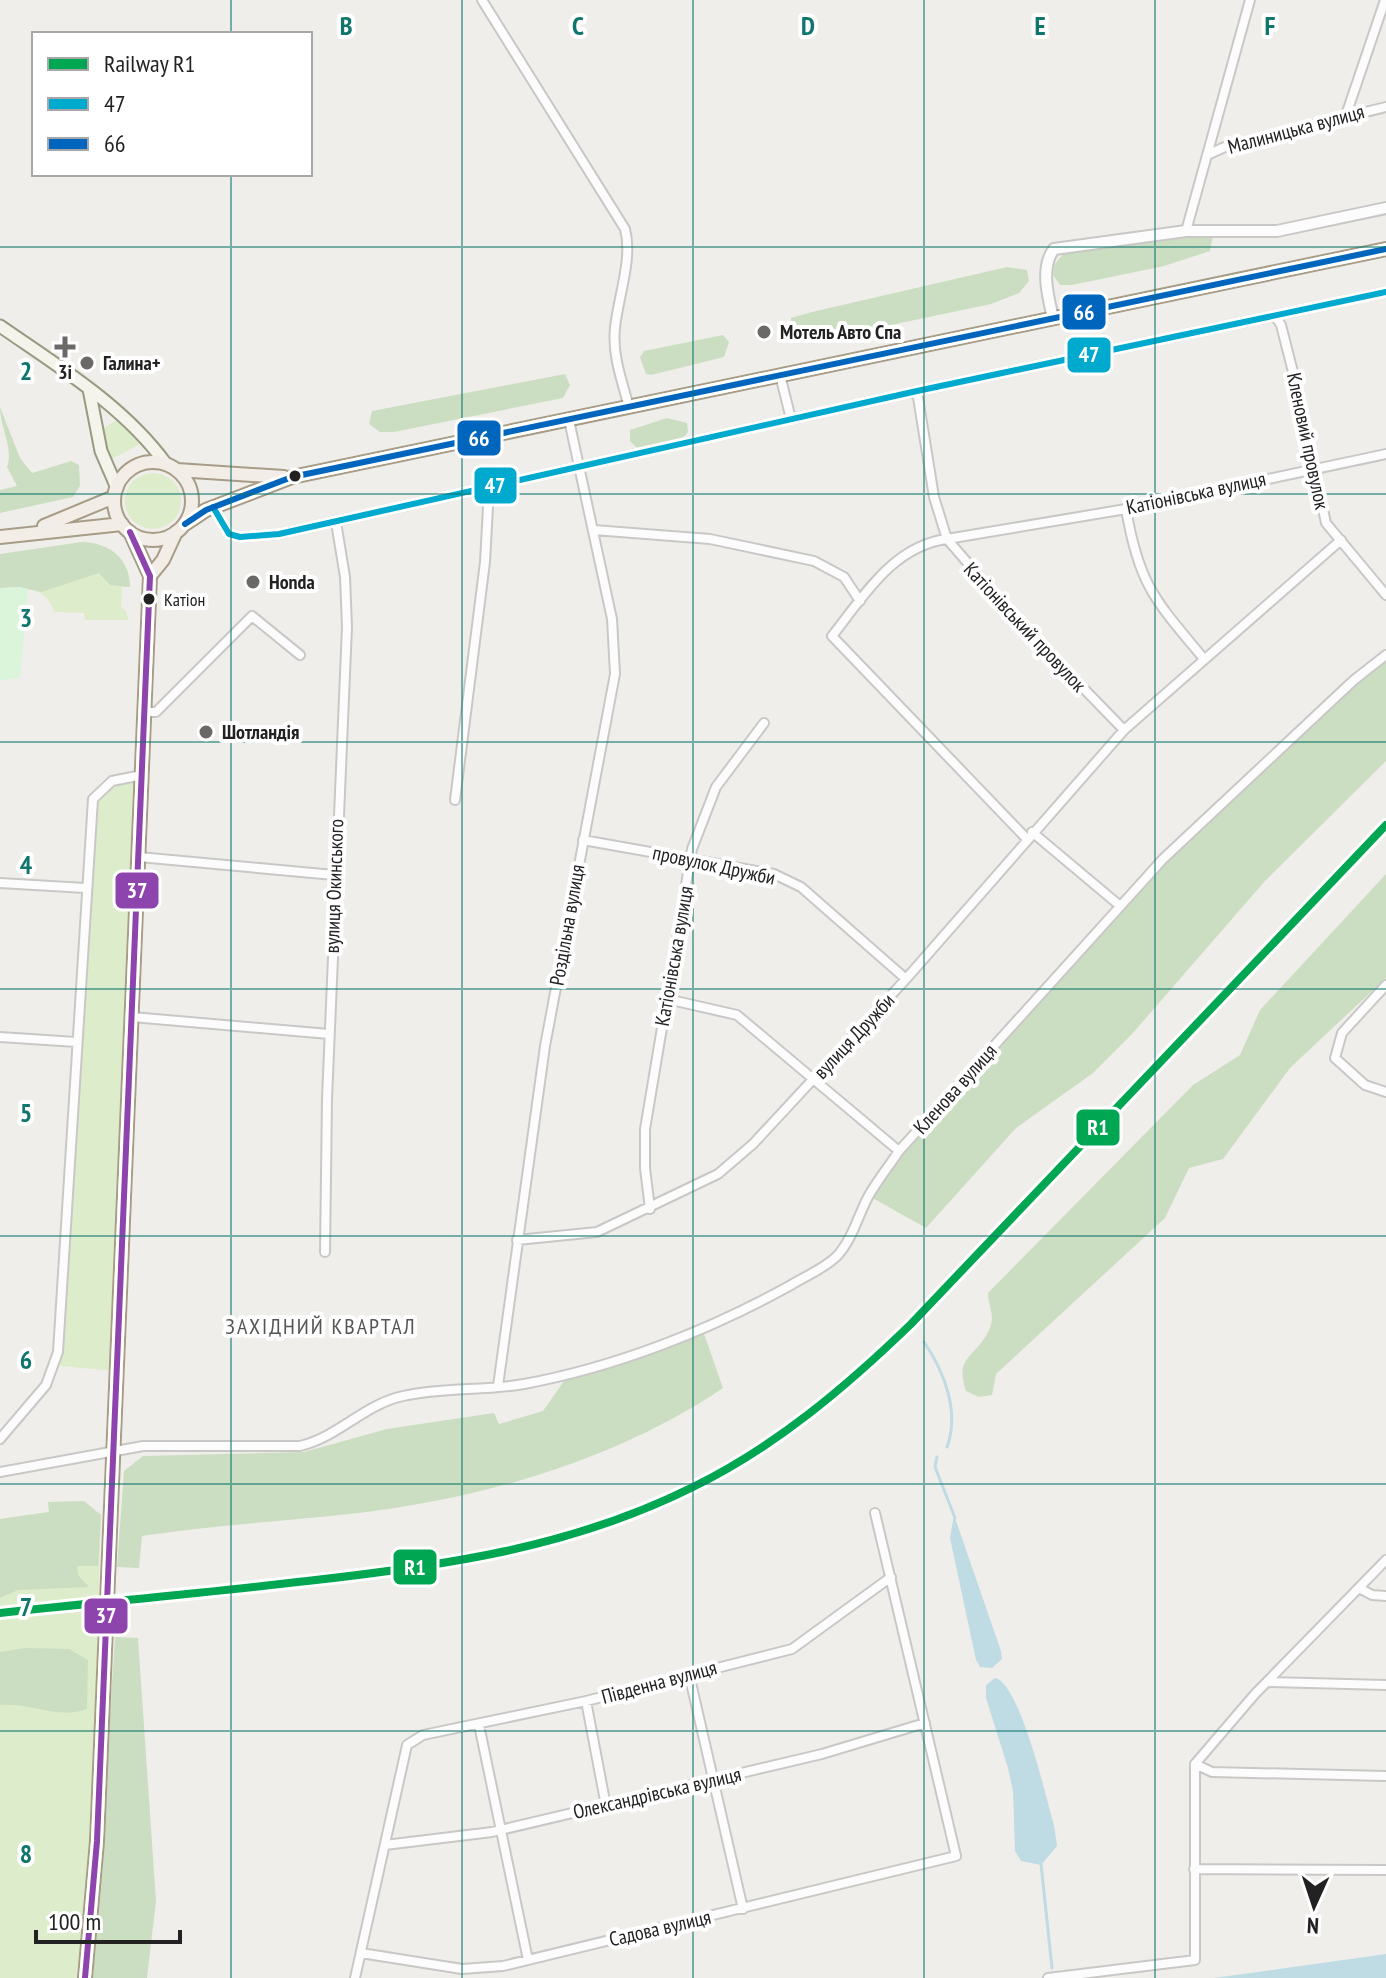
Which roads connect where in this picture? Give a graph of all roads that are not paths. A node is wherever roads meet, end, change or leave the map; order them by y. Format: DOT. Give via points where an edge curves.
graph roads {
  1 [pos="482,0"];
  2 [pos="1250,0"];
  3 [pos="1385,0"];
  4 [pos="1386,107"];
  5 [pos="1346,115"];
  6 [pos="1207,155"];
  7 [pos="1386,208"];
  8 [pos="1186,231"];
  9 [pos="1386,249"];
  10 [pos="1386,292"];
  11 [pos="1275,316"];
  12 [pos="1053,318"];
  13 [pos="0,326"];
  14 [pos="780,375"];
  15 [pos="89,388"];
  16 [pos="917,391"];
  17 [pos="629,407"];
  18 [pos="791,419"];
  19 [pos="569,420"];
  20 [pos="1386,454"];
  21 [pos="172,467"];
  22 [pos="578,468"];
  23 [pos="1315,469"];
  24 [pos="292,477"];
  25 [pos="482,490"];
  26 [pos="115,493"];
  27 [pos="213,507"];
  28 [pos="1126,509"];
  29 [pos="336,522"];
  30 [pos="126,528"];
  31 [pos="180,528"];
  32 [pos="594,530"];
  33 [pos="30,531"];
  34 [pos="0,537"];
  35 [pos="947,539"];
  36 [pos="1341,540"];
  37 [pos="150,576"];
  38 [pos="1386,595"];
  39 [pos="860,601"];
  40 [pos="300,655"];
  41 [pos="1386,655"];
  42 [pos="1204,659"];
  43 [pos="144,712"];
  44 [pos="764,723"];
  45 [pos="1124,730"];
  46 [pos="142,775"];
  47 [pos="455,800"];
  48 [pos="1029,835"];
  49 [pos="583,840"];
  50 [pos="139,857"];
  51 [pos="690,857"];
  52 [pos="334,875"];
  53 [pos="0,883"];
  54 [pos="85,888"];
  55 [pos="1119,905"];
  56 [pos="906,979"];
  57 [pos="1386,985"];
  58 [pos="667,999"];
  59 [pos="132,1017"];
  60 [pos="329,1034"];
  61 [pos="0,1037"];
  62 [pos="76,1042"];
  63 [pos="812,1081"];
  64 [pos="1386,1092"];
  65 [pos="899,1151"];
  66 [pos="650,1209"];
  67 [pos="517,1240"];
  68 [pos="325,1252"];
  69 [pos="498,1386"];
  70 [pos="0,1439"];
  71 [pos="115,1452"];
  72 [pos="0,1472"];
  73 [pos="875,1513"];
  74 [pos="1386,1560"];
  75 [pos="891,1577"];
  76 [pos="1359,1588"];
  77 [pos="1386,1596"];
  78 [pos="689,1674"];
  79 [pos="1267,1682"];
  80 [pos="1386,1685"];
  81 [pos="586,1701"];
  82 [pos="925,1723"];
  83 [pos="479,1725"];
  84 [pos="1195,1764"];
  85 [pos="1386,1776"];
  86 [pos="713,1780"];
  87 [pos="606,1806"];
  88 [pos="500,1830"];
  89 [pos="385,1845"];
  90 [pos="1194,1869"];
  91 [pos="1386,1870"];
  92 [pos="743,1909"];
  93 [pos="361,1953"];
  94 [pos="528,1960"];
  95 [pos="85,1978"];
  96 [pos="355,1978"];
  97 [pos="1048,1978"];
  1 -- 17 [label="street" via="625,229 627,251 615,332"];
  2 -- 6 [label="street"];
  3 -- 5 [label="street"];
  4 -- 5 [label="street, Малиницька вулиця"];
  5 -- 6 [label="street, Малиницька вулиця"];
  6 -- 8 [label="street"];
  7 -- 8 [label="street" via="1277,231"];
  8 -- 12 [label="street" via="1054,249 1047,282"];
  9 -- 12 [label="main road"];
  10 -- 11 [label="street"];
  11 -- 16 [label="street"];
  11 -- 23 [label="street, Кленовий провулок"];
  12 -- 14 [label="main road"];
  13 -- 15 [label="main road"];
  14 -- 17 [label="main road"];
  14 -- 18 [label="street"];
  15 -- 21 [label="main road" via="146,436"];
  15 -- 26 [label="main road"];
  16 -- 18 [label="street"];
  16 -- 35 [label="street" via="934,497"];
  17 -- 19 [label="main road"];
  18 -- 22 [label="street"];
  19 -- 22 [label="street, Роздільна вулиця"];
  19 -- 24 [label="main road"];
  20 -- 23 [label="street, Катіонівська вулиця"];
  21 -- 24 [label="main road"];
  21 -- 26 [label="main road" via="142,464 131,469"];
  21 -- 31 [label="main road" via="185,479 192,501"];
  22 -- 25 [label="street"];
  22 -- 32 [label="street, Роздільна вулиця"];
  23 -- 28 [label="street, Катіонівська вулиця"];
  23 -- 36 [label="street, Кленовий провулок" via="1326,523"];
  24 -- 27 [label="main road"];
  25 -- 29 [label="street"];
  25 -- 47 [label="street" via="488,507 485,562"];
  26 -- 30 [label="main road"];
  26 -- 33 [label="main road"];
  27 -- 29 [label="street" via="229,534 240,537"];
  27 -- 31 [label="main road"];
  28 -- 35 [label="street, Катіонівська вулиця"];
  28 -- 42 [label="street" via="1141,576"];
  29 -- 52 [label="street, вулиця Окинського" via="347,627"];
  30 -- 31 [label="main road" via="153,539"];
  30 -- 33 [label="main road"];
  30 -- 37 [label="main road"];
  31 -- 37 [label="main road"];
  32 -- 39 [label="street" via="710,539 814,561 844,577"];
  32 -- 49 [label="street, Роздільна вулиця" via="612,619 615,674"];
  33 -- 34 [label="main road"];
  35 -- 39 [label="street, Катіонівська вулиця" via="910,549"];
  35 -- 45 [label="street, Катіонівський провулок"];
  36 -- 38 [label="street, Кленовий провулок"];
  36 -- 42 [label="street, вулиця Дружби"];
  37 -- 43 [label="main road"];
  39 -- 48 [label="street, Катіонівська вулиця" via="832,636"];
  40 -- 43 [label="street" via="252,616 156,712"];
  41 -- 55 [label="street, Кленова вулиця" via="1218,806"];
  42 -- 45 [label="street, вулиця Дружби"];
  43 -- 46 [label="main road"];
  44 -- 51 [label="street, Катіонівська вулиця" via="716,787"];
  45 -- 48 [label="street, вулиця Дружби"];
  46 -- 50 [label="main road"];
  46 -- 54 [label="street" via="112,781 93,799"];
  48 -- 55 [label="street"];
  48 -- 56 [label="street, вулиця Дружби"];
  49 -- 51 [label="street, провулок Дружби"];
  49 -- 67 [label="street, Роздільна вулиця"];
  50 -- 52 [label="street"];
  50 -- 59 [label="main road"];
  51 -- 56 [label="street, провулок Дружби" via="774,874 801,887"];
  51 -- 58 [label="street, Катіонівська вулиця"];
  52 -- 60 [label="street, вулиця Окинського"];
  53 -- 54 [label="street"];
  54 -- 62 [label="street"];
  55 -- 65 [label="street, Кленова вулиця"];
  56 -- 63 [label="street, вулиця Дружби"];
  57 -- 64 [label="street" via="1342,1033 1335,1058 1365,1085"];
  58 -- 63 [label="street" via="737,1015"];
  58 -- 66 [label="street, Катіонівська вулиця" via="645,1129"];
  59 -- 60 [label="street"];
  59 -- 71 [label="main road"];
  60 -- 68 [label="street, вулиця Окинського"];
  61 -- 62 [label="street"];
  62 -- 70 [label="street" via="56,1365 46,1385"];
  63 -- 65 [label="street"];
  63 -- 66 [label="street, вулиця Дружби" via="718,1174"];
  65 -- 69 [label="street, Кленова вулиця" via="844,1247 813,1272 742,1312 689,1333 569,1374"];
  66 -- 67 [label="street, вулиця Дружби" via="597,1232"];
  67 -- 69 [label="street, Роздільна вулиця"];
  69 -- 71 [label="street, Кленова вулиця" via="402,1396 300,1446 143,1446"];
  71 -- 72 [label="street, Кленова вулиця"];
  71 -- 95 [label="main road" via="97,1841"];
  73 -- 75 [label="street"];
  74 -- 76 [label="street"];
  75 -- 78 [label="street, Південна вулиця" via="792,1649"];
  75 -- 82 [label="street"];
  76 -- 77 [label="street"];
  76 -- 79 [label="street"];
  78 -- 81 [label="street, Південна вулиця"];
  78 -- 86 [label="street"];
  79 -- 80 [label="street"];
  79 -- 84 [label="street"];
  81 -- 83 [label="street, Південна вулиця"];
  81 -- 87 [label="street"];
  82 -- 86 [label="street, Олександрівська вулиця"];
  82 -- 92 [label="street, Садова вулиця" via="956,1856"];
  83 -- 88 [label="street"];
  83 -- 89 [label="street, Південна вулиця" via="423,1735 407,1745"];
  84 -- 85 [label="street" via="1212,1772"];
  84 -- 90 [label="street"];
  86 -- 87 [label="street, Олександрівська вулиця"];
  86 -- 92 [label="street"];
  87 -- 88 [label="street, Олександрівська вулиця"];
  88 -- 89 [label="street, Олександрівська вулиця"];
  88 -- 94 [label="street"];
  89 -- 93 [label="street"];
  90 -- 91 [label="street"];
  90 -- 97 [label="street" via="1195,1960"];
  92 -- 94 [label="street, Садова вулиця"];
  93 -- 94 [label="street, Садова вулиця" via="462,1969"];
  93 -- 96 [label="street"];
}
